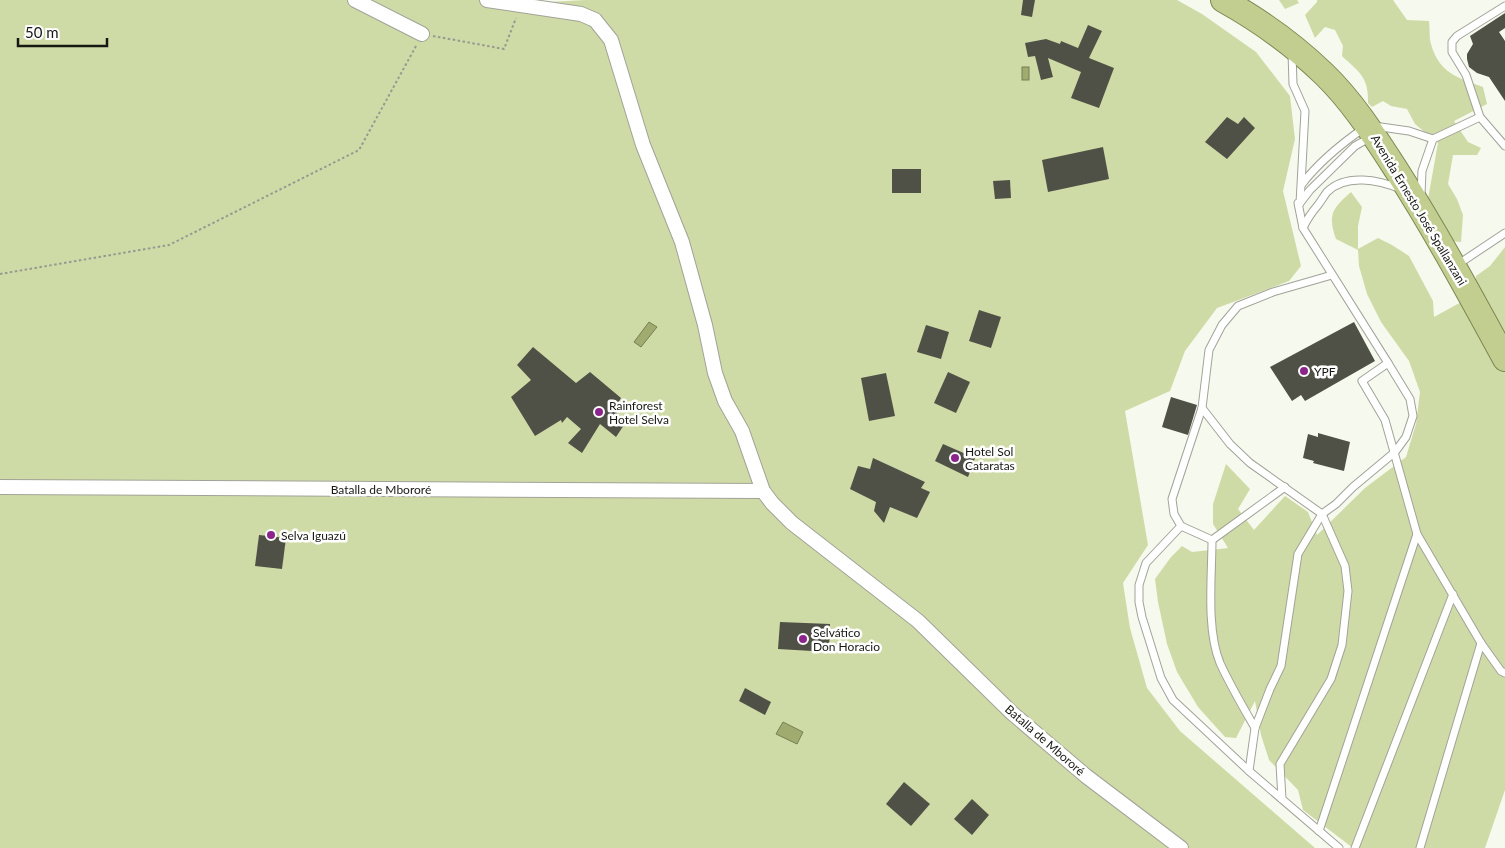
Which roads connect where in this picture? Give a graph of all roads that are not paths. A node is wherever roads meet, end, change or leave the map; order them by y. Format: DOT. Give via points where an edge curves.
graph roads {
  1 [pos="355,0"];
  2 [pos="487,0"];
  3 [pos="1222,0"];
  4 [pos="1505,6"];
  5 [pos="422,34"];
  6 [pos="1291,45"];
  7 [pos="1480,117"];
  8 [pos="1371,130"];
  9 [pos="1432,139"];
  10 [pos="1505,146"];
  11 [pos="1302,185"];
  12 [pos="1416,201"];
  13 [pos="1299,203"];
  14 [pos="1303,228"];
  15 [pos="1505,233"];
  16 [pos="1454,266"];
  17 [pos="1332,275"];
  18 [pos="1505,359"];
  19 [pos="1388,363"];
  20 [pos="1202,408"];
  21 [pos="1395,452"];
  22 [pos="0,487"];
  23 [pos="1285,487"];
  24 [pos="763,491"];
  25 [pos="1322,514"];
  26 [pos="1181,526"];
  27 [pos="1416,534"];
  28 [pos="1212,540"];
  29 [pos="1452,594"];
  30 [pos="1480,643"];
  31 [pos="1505,673"];
  32 [pos="1255,728"];
  33 [pos="1250,771"];
  34 [pos="1282,799"];
  35 [pos="1319,832"];
  36 [pos="1181,848"];
  37 [pos="1339,848"];
  38 [pos="1355,848"];
  39 [pos="1420,848"];
  1 -- 5 [label="street"];
  2 -- 24 [label="street, Batalla de Mbororé" via="581,14 595,20 611,40 644,145 682,242 715,373 725,401 742,432"];
  3 -- 6 [label="highway, Avenida Ernesto José Spallanzani" via="1242,10"];
  4 -- 7 [label="lane" via="1452,42 1452,52 1466,75"];
  6 -- 8 [label="highway, Avenida Ernesto José Spallanzani" via="1325,75"];
  6 -- 11 [label="lane" via="1293,84 1305,112"];
  7 -- 9 [label="lane"];
  7 -- 10 [label="lane"];
  8 -- 9 [label="lane" via="1409,131"];
  8 -- 11 [label="lane" via="1343,142"];
  8 -- 12 [label="highway, Avenida Ernesto José Spallanzani"];
  8 -- 13 [label="lane"];
  9 -- 12 [label="lane"];
  11 -- 13 [label="lane"];
  12 -- 14 [label="lane" via="1385,182 1344,182 1328,191"];
  12 -- 16 [label="highway, Avenida Ernesto José Spallanzani"];
  13 -- 14 [label="lane"];
  14 -- 17 [label="lane"];
  15 -- 16 [label="lane"];
  16 -- 18 [label="highway, Avenida Ernesto José Spallanzani"];
  17 -- 19 [label="lane"];
  17 -- 20 [label="lane" via="1238,306 1222,325 1210,350"];
  19 -- 21 [label="lane" via="1410,399 1413,416 1406,437"];
  19 -- 21 [label="lane" via="1362,381 1385,420"];
  20 -- 23 [label="lane" via="1230,444 1250,463"];
  20 -- 26 [label="lane" via="1172,499 1174,514"];
  21 -- 25 [label="lane"];
  21 -- 27 [label="lane"];
  22 -- 24 [label="street, Batalla de Mbororé"];
  23 -- 25 [label="lane"];
  23 -- 28 [label="lane"];
  24 -- 36 [label="street, Batalla de Mbororé" via="792,523 918,621 1012,713 1086,776"];
  25 -- 32 [label="lane" via="1298,554 1282,666"];
  25 -- 34 [label="lane" via="1345,566 1348,590 1342,645 1331,679 1280,764"];
  26 -- 28 [label="lane"];
  26 -- 33 [label="lane" via="1146,563 1139,585 1142,617 1161,678 1173,700"];
  27 -- 29 [label="lane"];
  27 -- 35 [label="lane"];
  28 -- 32 [label="lane" via="1214,643 1220,662"];
  29 -- 30 [label="lane"];
  29 -- 38 [label="lane"];
  30 -- 31 [label="lane" via="1500,671"];
  30 -- 39 [label="lane"];
  32 -- 33 [label="lane"];
  33 -- 34 [label="lane"];
  34 -- 35 [label="lane"];
  35 -- 37 [label="lane"];
}
